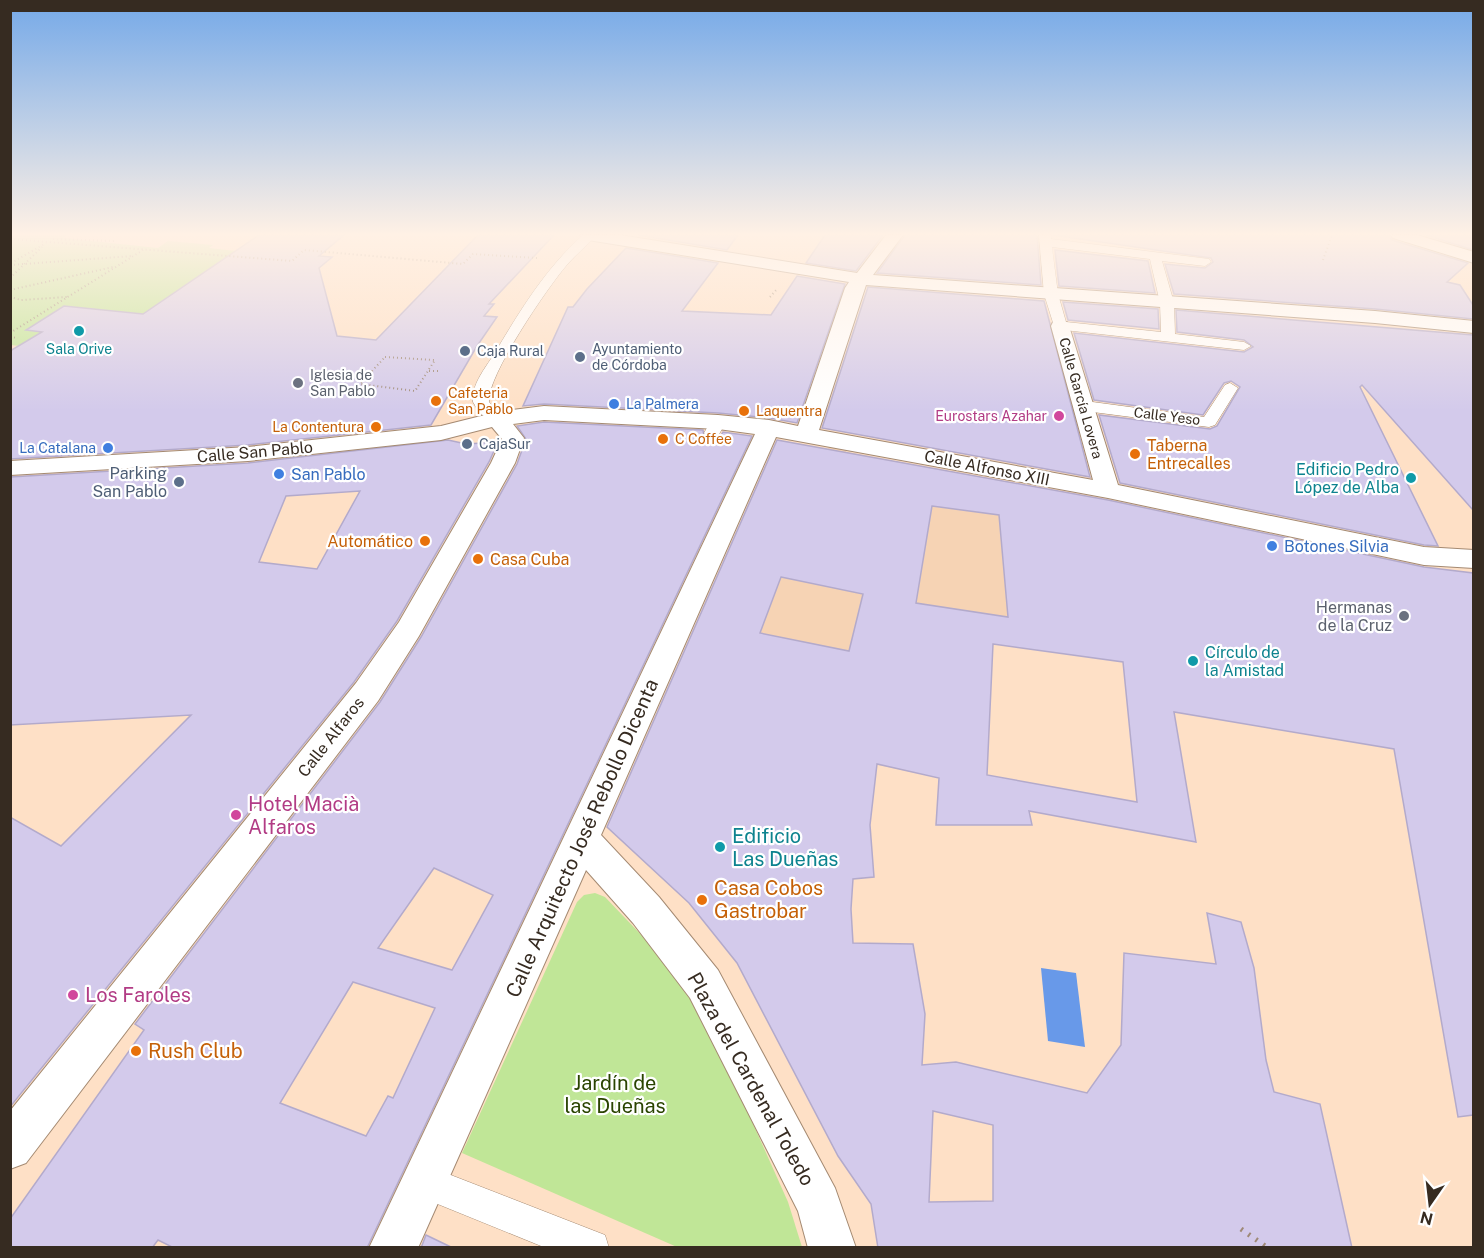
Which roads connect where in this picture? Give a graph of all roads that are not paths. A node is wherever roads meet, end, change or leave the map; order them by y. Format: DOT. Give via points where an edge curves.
graph roads {
  1 [pos="539,294"];
  2 [pos="852,294"];
  3 [pos="1047,294"];
  4 [pos="1051,294"];
  5 [pos="1165,294"];
  6 [pos="1167,303"];
  7 [pos="1060,326"];
  8 [pos="1473,327"];
  9 [pos="1168,337"];
  10 [pos="1244,346"];
  11 [pos="1230,388"];
  12 [pos="1085,406"];
  13 [pos="497,419"];
  14 [pos="769,427"];
  15 [pos="806,434"];
  16 [pos="10,468"];
  17 [pos="1108,490"];
  18 [pos="1473,559"];
  19 [pos="581,839"];
  20 [pos="10,1147"];
  21 [pos="425,1182"];
  22 [pos="393,1248"];
  23 [pos="592,1248"];
  24 [pos="832,1248"];
  1 -- 13 [label="street" via="481,395 483,407"];
  2 -- 15 [label="street"];
  3 -- 4 [label="street"];
  4 -- 6 [label="street"];
  4 -- 7 [label="street, Calle García Lovera"];
  5 -- 6 [label="street"];
  6 -- 8 [label="street"];
  6 -- 9 [label="street"];
  7 -- 9 [label="street"];
  7 -- 12 [label="street, Calle García Lovera"];
  9 -- 10 [label="street"];
  11 -- 12 [label="street, Calle Yeso" via="1209,422"];
  12 -- 17 [label="street, Calle García Lovera"];
  13 -- 14 [label="street, Calle Alfonso XIII" via="544,413 715,427"];
  13 -- 16 [label="street, Calle San Pablo" via="433,434 248,454"];
  13 -- 20 [label="street, Calle Alfaros" via="513,438 503,463 403,638 367,692"];
  14 -- 15 [label="street, Calle Alfonso XIII"];
  14 -- 19 [label="street, Calle Arquitecto José Rebollo Dicenta"];
  15 -- 17 [label="street, Calle Alfonso XIII"];
  17 -- 18 [label="street, Calle Alfonso XIII" via="1424,556"];
  19 -- 21 [label="street, Calle Arquitecto José Rebollo Dicenta"];
  19 -- 24 [label="street, Plaza del Cardenal Toledo" via="646,910 704,984 819,1204"];
  21 -- 22 [label="street, Calle Arquitecto José Rebollo Dicenta"];
  21 -- 23 [label="street"];
}
